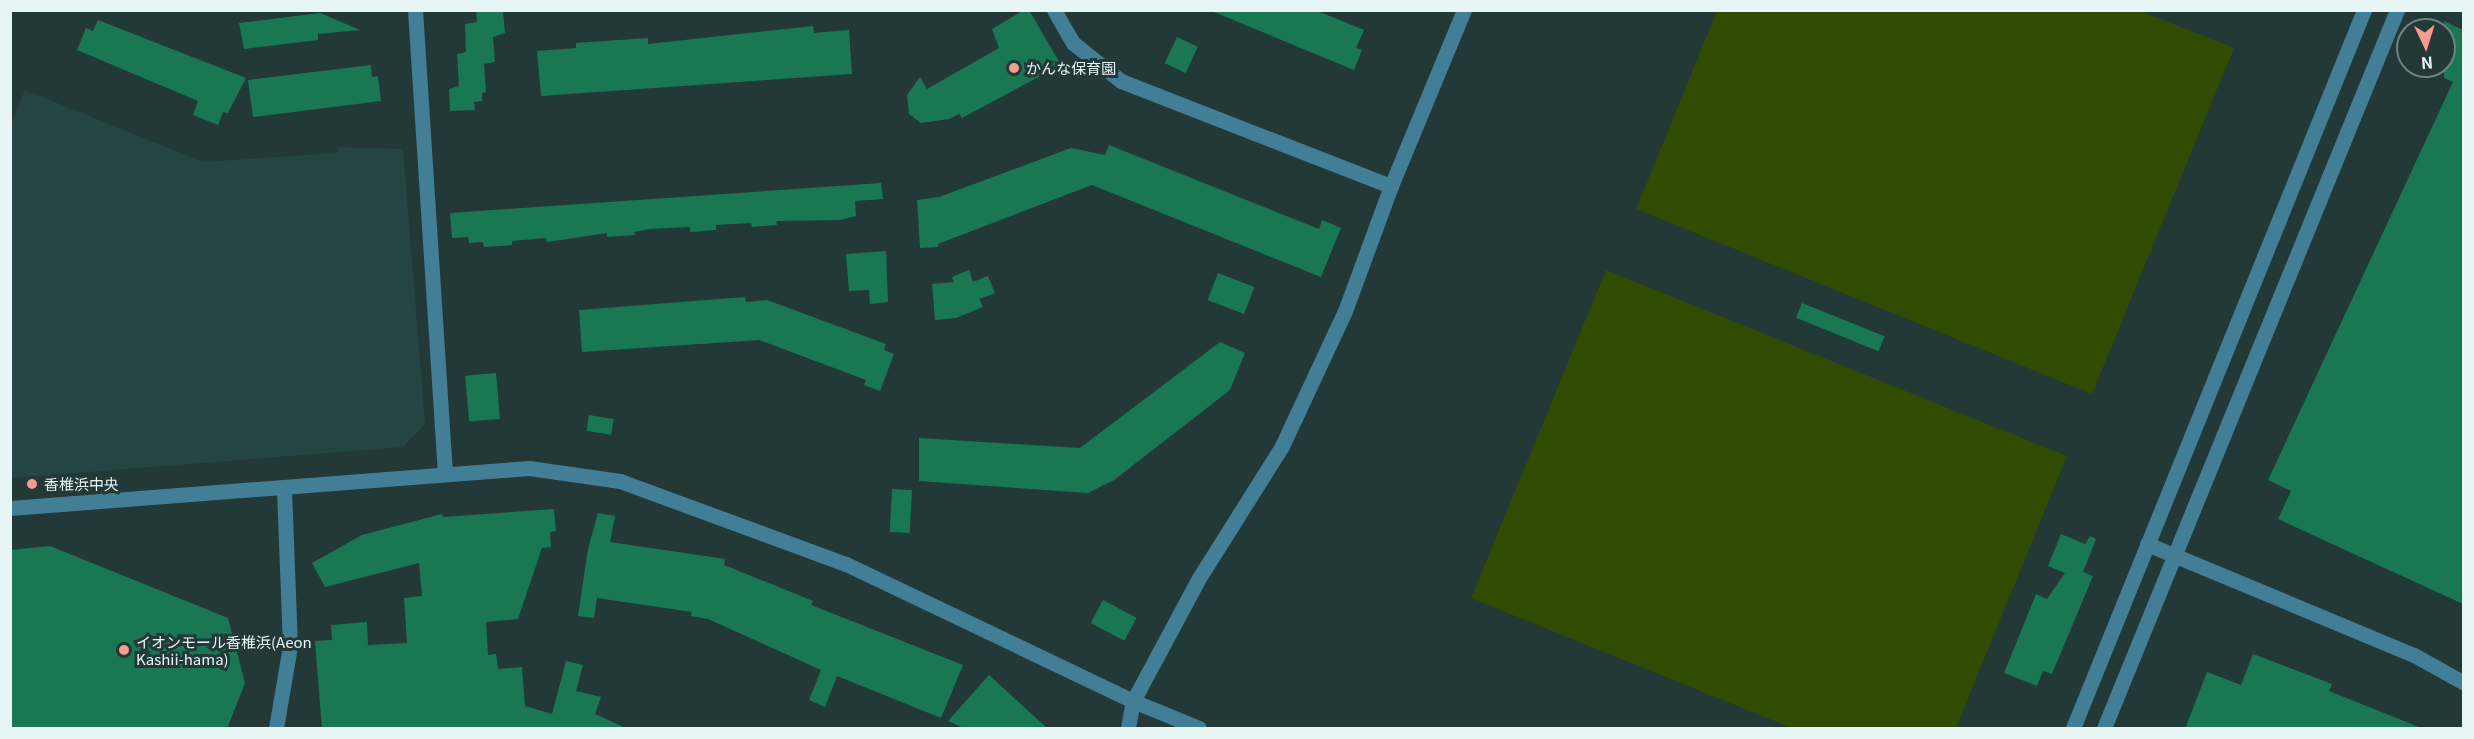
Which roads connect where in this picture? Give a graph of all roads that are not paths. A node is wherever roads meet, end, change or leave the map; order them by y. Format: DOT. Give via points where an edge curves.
graph roads {
  1 [pos="415,10"];
  2 [pos="1054,10"];
  3 [pos="1464,10"];
  4 [pos="2364,10"];
  5 [pos="2397,10"];
  6 [pos="1390,186"];
  7 [pos="445,473"];
  8 [pos="284,488"];
  9 [pos="10,508"];
  10 [pos="2147,544"];
  11 [pos="2174,557"];
  12 [pos="2463,682"];
  13 [pos="1133,701"];
  14 [pos="276,729"];
  15 [pos="1128,729"];
  16 [pos="1199,729"];
  17 [pos="2073,729"];
  18 [pos="2104,729"];
  1 -- 7 [label="street"];
  2 -- 6 [label="street" via="1073,43 1121,81"];
  3 -- 6 [label="street"];
  4 -- 10 [label="street"];
  5 -- 11 [label="street"];
  6 -- 13 [label="street" via="1345,311 1282,446 1199,578"];
  7 -- 8 [label="street"];
  7 -- 13 [label="street" via="529,468 620,481 846,564"];
  8 -- 9 [label="street"];
  8 -- 14 [label="street" via="290,646"];
  10 -- 11 [label="street"];
  10 -- 17 [label="street"];
  11 -- 12 [label="street" via="2404,651"];
  11 -- 18 [label="street"];
  13 -- 15 [label="street"];
  13 -- 16 [label="street"];
}
